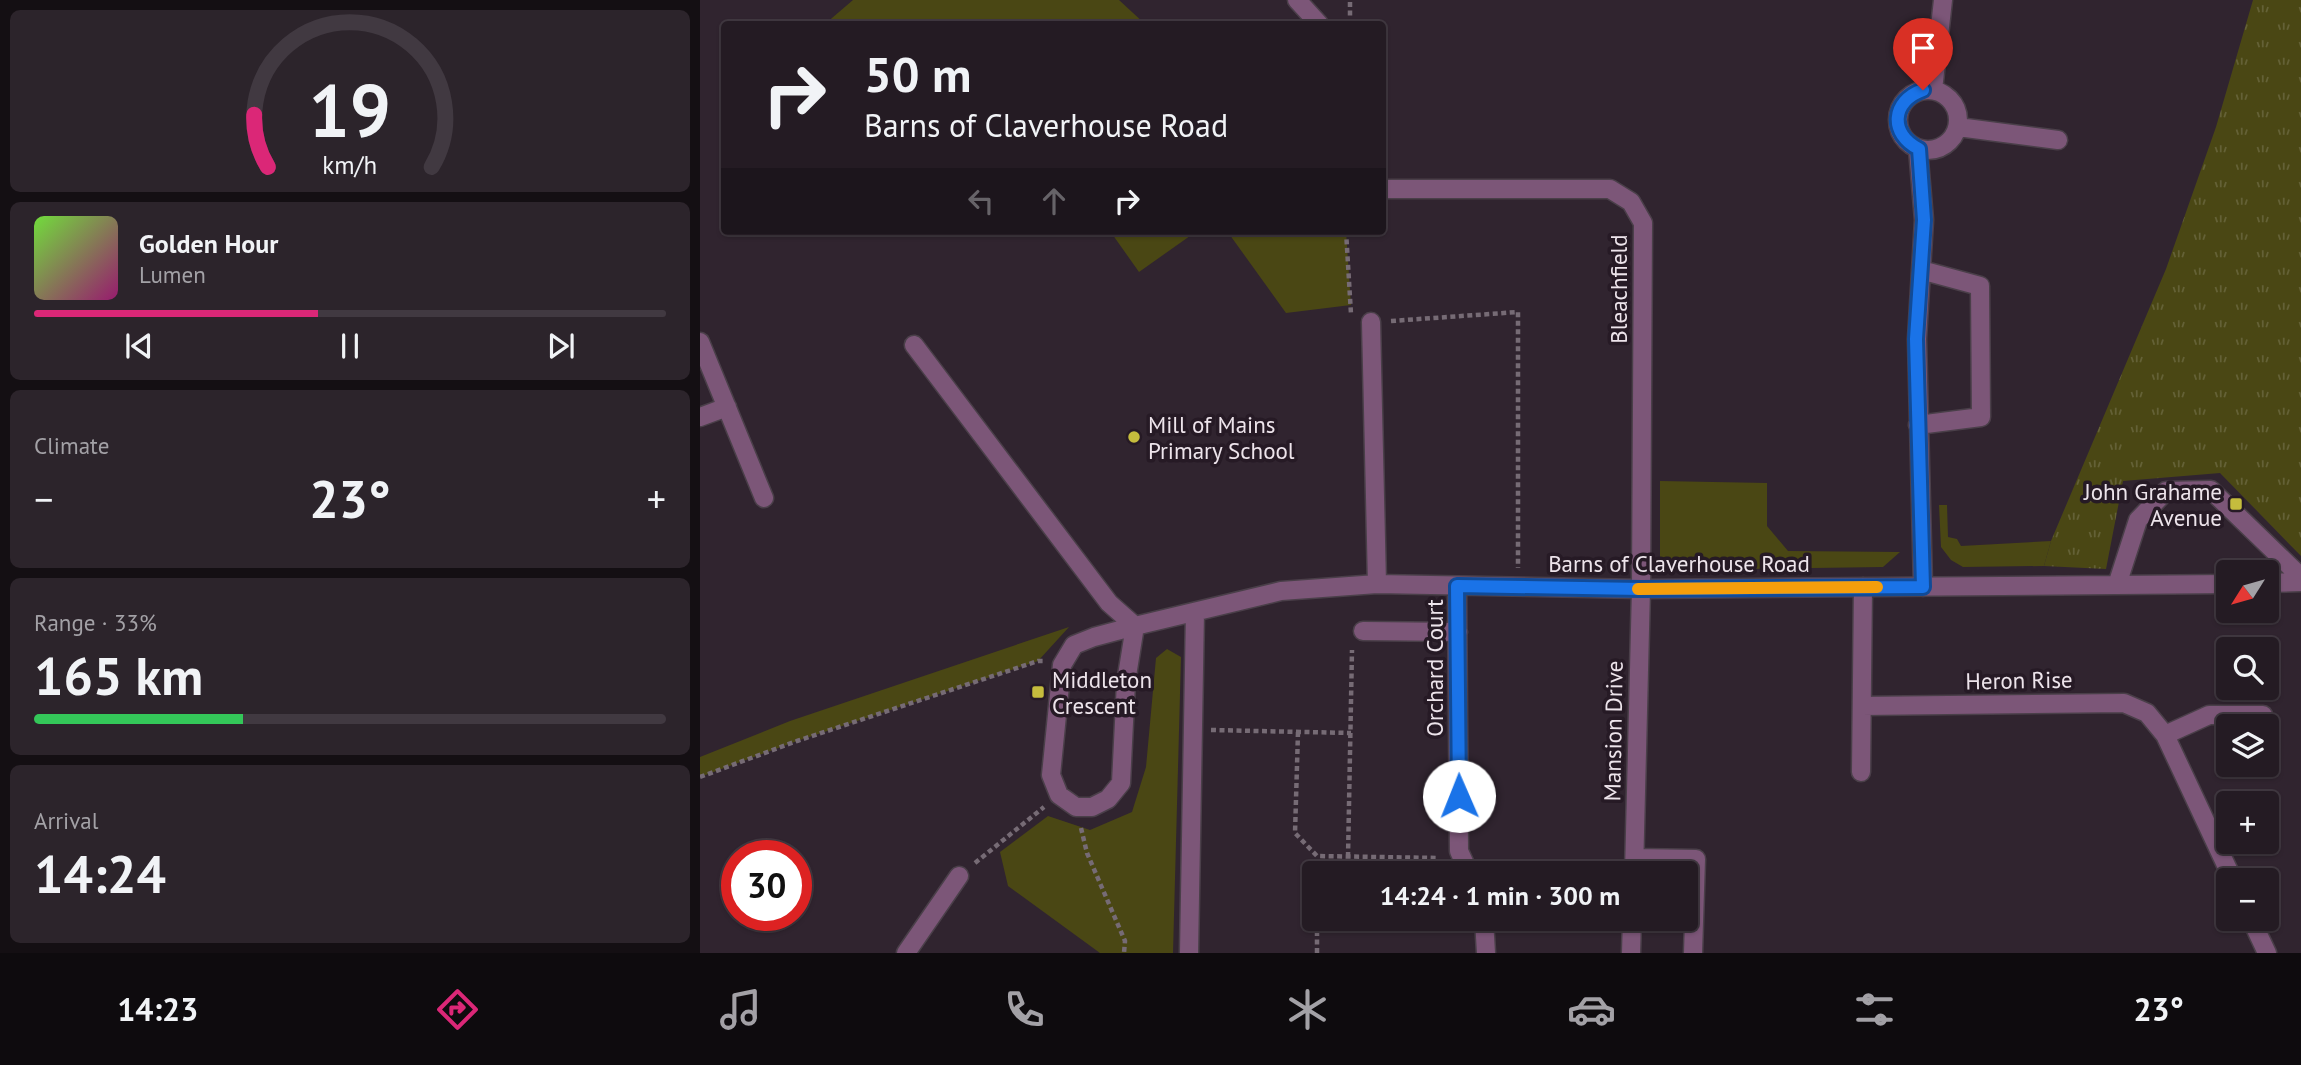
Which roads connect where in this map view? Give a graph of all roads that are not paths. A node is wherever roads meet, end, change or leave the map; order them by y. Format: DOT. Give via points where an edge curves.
graph roads {
  1 [pos="1297,0"];
  2 [pos="1943,0"];
  3 [pos="1316,21"];
  4 [pos="1933,90"];
  5 [pos="1958,127"];
  6 [pos="2058,140"];
  7 [pos="1919,149"];
  8 [pos="1386,189"];
  9 [pos="1921,270"];
  10 [pos="1371,322"];
  11 [pos="700,342"];
  12 [pos="914,345"];
  13 [pos="727,407"];
  14 [pos="700,417"];
  15 [pos="1919,425"];
  16 [pos="764,498"];
  17 [pos="2301,580"];
  18 [pos="2279,582"];
  19 [pos="2216,583"];
  20 [pos="1377,584"];
  21 [pos="2116,585"];
  22 [pos="1457,586"];
  23 [pos="1864,587"];
  24 [pos="1923,587"];
  25 [pos="1641,589"];
  26 [pos="1195,612"];
  27 [pos="1135,626"];
  28 [pos="1458,632"];
  29 [pos="1358,637"];
  30 [pos="1862,706"];
  31 [pos="2216,715"];
  32 [pos="2165,735"];
  33 [pos="1861,772"];
  34 [pos="1464,861"];
  35 [pos="1634,861"];
  36 [pos="1678,861"];
  37 [pos="1696,861"];
  38 [pos="2227,868"];
  39 [pos="959,876"];
  40 [pos="1485,931"];
  41 [pos="1632,931"];
  42 [pos="1694,931"];
  43 [pos="2257,931"];
  44 [pos="906,953"];
  45 [pos="1189,953"];
  46 [pos="1486,953"];
  47 [pos="1631,953"];
  48 [pos="1693,953"];
  49 [pos="2267,953"];
  1 -- 3 [label="street"];
  2 -- 4 [label="street"];
  4 -- 5 [label="street" via="1956,107"];
  4 -- 7 [label="street" via="1913,93 1898,118 1903,137"];
  5 -- 6 [label="street"];
  5 -- 7 [label="street" via="1947,144"];
  7 -- 9 [label="street" via="1924,220"];
  8 -- 25 [label="street, Bleachfield" via="1611,189 1631,202 1643,223"];
  9 -- 15 [label="street" via="1916,339"];
  9 -- 15 [label="street" via="1980,286 1981,417"];
  10 -- 20 [label="street"];
  11 -- 13 [label="street"];
  12 -- 27 [label="street" via="1109,603"];
  13 -- 14 [label="street"];
  13 -- 16 [label="street"];
  15 -- 24 [label="street"];
  17 -- 18 [label="street"];
  17 -- 21 [label="street" via="2211,490 2166,491 2137,520"];
  19 -- 21 [label="street, Barns of Claverhouse Road"];
  20 -- 22 [label="street, Barns of Claverhouse Road"];
  20 -- 26 [label="street, Barns of Claverhouse Road" via="1281,591"];
  21 -- 24 [label="street, Barns of Claverhouse Road"];
  22 -- 25 [label="street, Barns of Claverhouse Road"];
  22 -- 28 [label="street, Orchard Court"];
  23 -- 24 [label="street, Barns of Claverhouse Road"];
  23 -- 25 [label="street, Barns of Claverhouse Road"];
  23 -- 30 [label="street"];
  25 -- 35 [label="street, Mansion Drive"];
  26 -- 27 [label="street, Barns of Claverhouse Road"];
  26 -- 45 [label="street"];
  27 -- 27 [label="street, Barns of Claverhouse Road" via="1074,645 1062,666 1051,775 1059,795 1076,807 1092,807 1108,799 1121,783 1126,682"];
  28 -- 29 [label="street"];
  28 -- 34 [label="street, Orchard Court" via="1460,851"];
  30 -- 32 [label="street, Heron Rise" via="2124,703 2147,713"];
  30 -- 33 [label="street"];
  31 -- 32 [label="street"];
  32 -- 38 [label="street, Heron Rise"];
  36 -- 37 [label="street"];
  39 -- 44 [label="street"];
  40 -- 46 [label="street"];
  41 -- 47 [label="street"];
  42 -- 48 [label="street"];
  43 -- 49 [label="street"];
}
